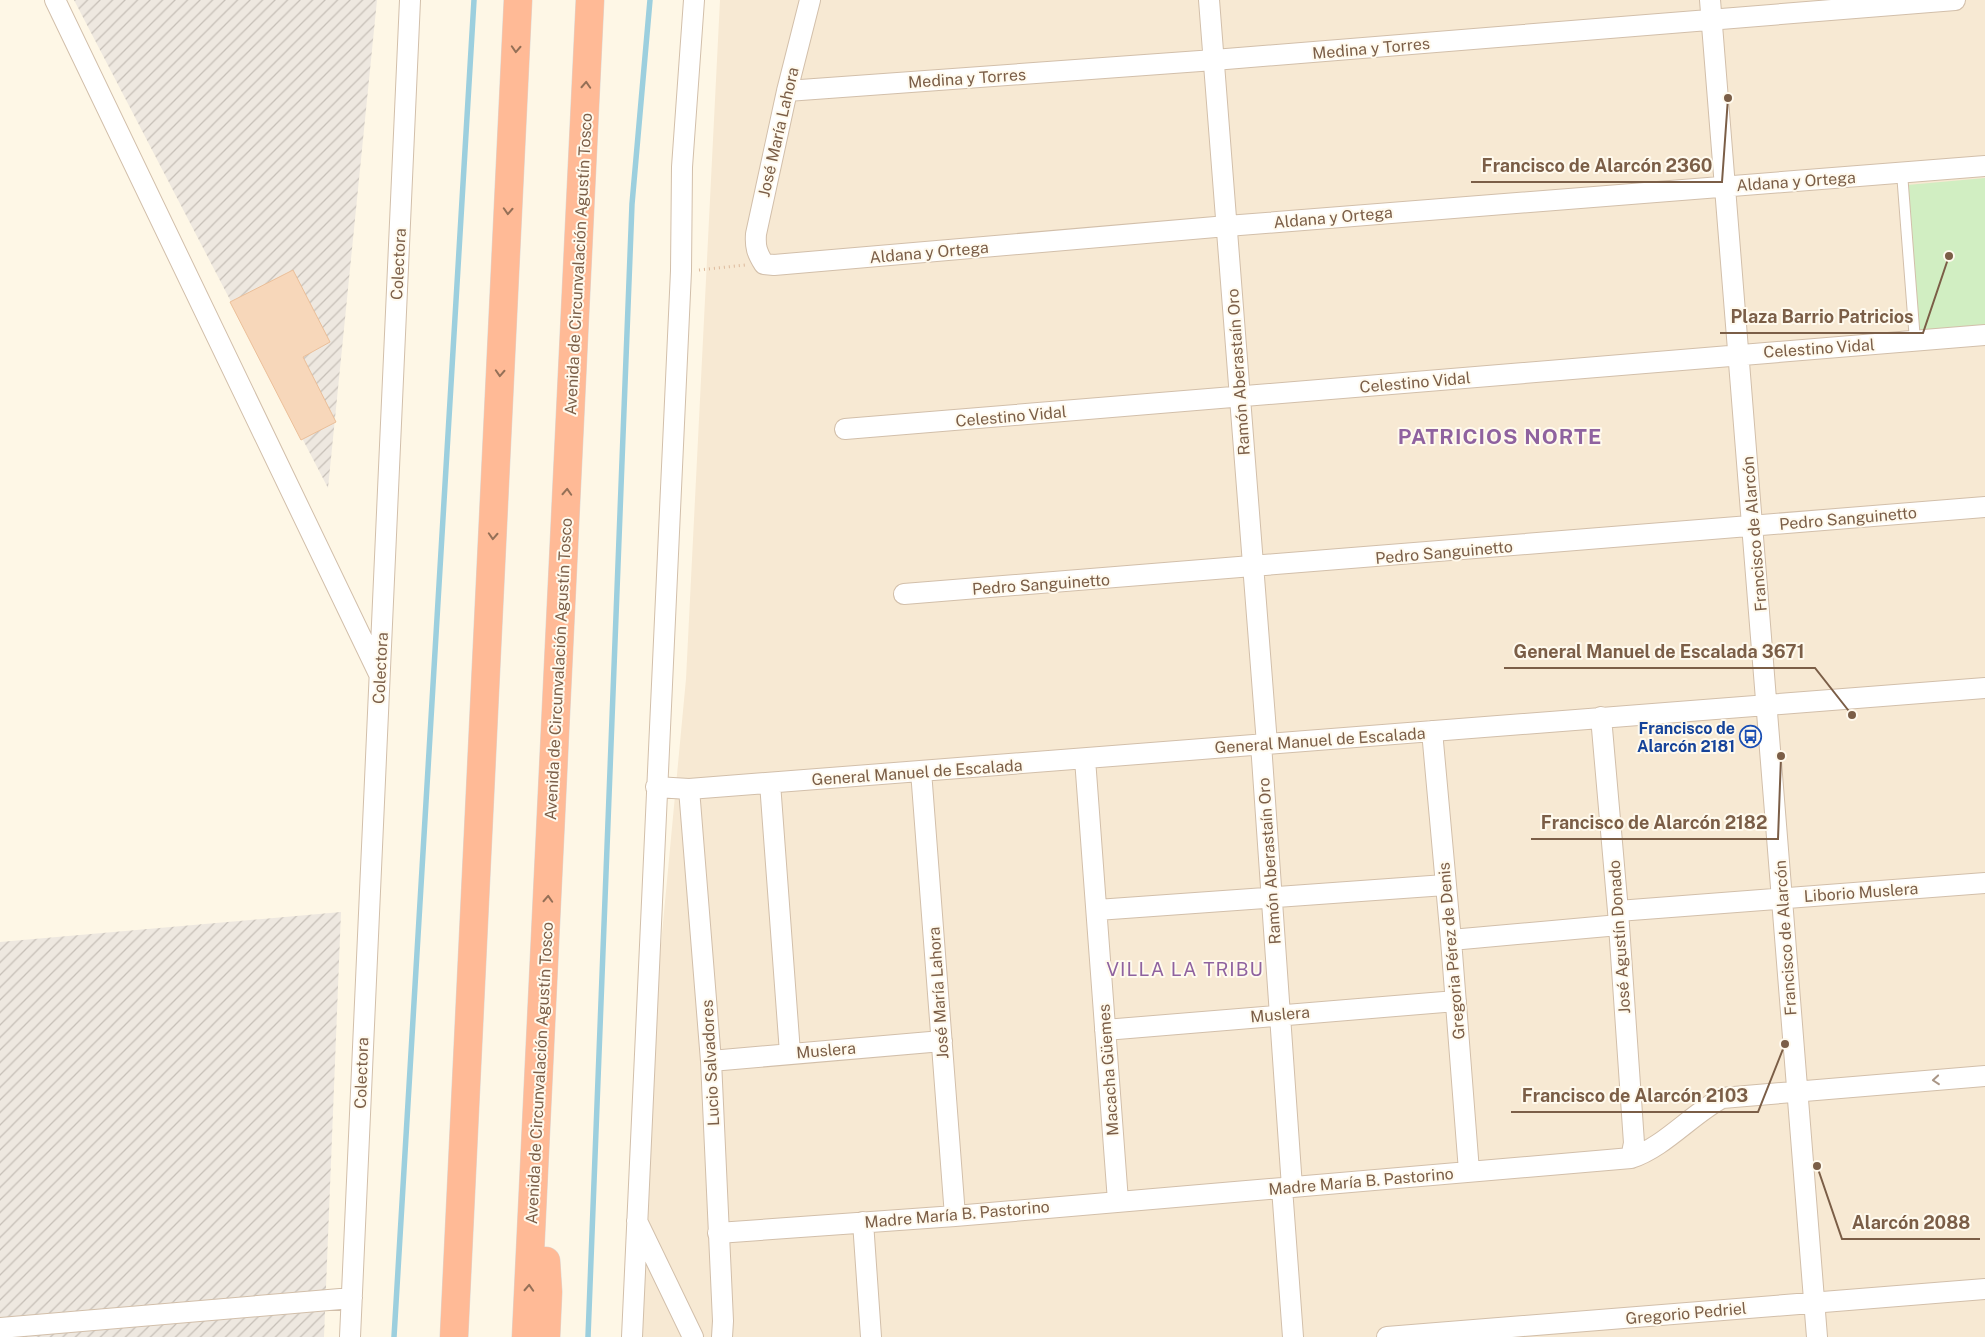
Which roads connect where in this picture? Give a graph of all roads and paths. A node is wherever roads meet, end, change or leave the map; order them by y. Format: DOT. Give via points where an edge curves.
graph roads {
  1 [pos="55,0"];
  2 [pos="410,0"];
  3 [pos="518,0"];
  4 [pos="590,0"];
  5 [pos="694,0"];
  6 [pos="810,0"];
  7 [pos="1209,0"];
  8 [pos="1710,0"];
  9 [pos="1955,0"];
  10 [pos="1712,20"];
  11 [pos="1214,60"];
  12 [pos="787,91"];
  13 [pos="1985,166"];
  14 [pos="1902,173"];
  15 [pos="1726,186"];
  16 [pos="1227,226"];
  17 [pos="764,264"];
  18 [pos="681,271"];
  19 [pos="1985,335"];
  20 [pos="1915,341"];
  21 [pos="1739,354"];
  22 [pos="1240,398"];
  23 [pos="845,429"];
  24 [pos="1985,508"];
  25 [pos="1753,526"];
  26 [pos="1253,568"];
  27 [pos="904,594"];
  28 [pos="380,676"];
  29 [pos="1985,688"];
  30 [pos="1767,705"];
  31 [pos="1601,717"];
  32 [pos="1432,731"];
  33 [pos="1264,744"];
  34 [pos="1085,759"];
  35 [pos="921,771"];
  36 [pos="770,783"];
  37 [pos="656,787"];
  38 [pos="689,789"];
  39 [pos="1985,883"];
  40 [pos="1445,885"];
  41 [pos="1272,898"];
  42 [pos="1782,898"];
  43 [pos="1097,910"];
  44 [pos="1618,918"];
  45 [pos="1451,940"];
  46 [pos="1456,1001"];
  47 [pos="1280,1014"];
  48 [pos="1105,1030"];
  49 [pos="942,1041"];
  50 [pos="790,1053"];
  51 [pos="711,1061"];
  52 [pos="1985,1076"];
  53 [pos="1797,1092"];
  54 [pos="539,1096"];
  55 [pos="1631,1158"];
  56 [pos="1469,1171"];
  57 [pos="1287,1188"];
  58 [pos="1118,1201"];
  59 [pos="955,1216"];
  60 [pos="636,1220"];
  61 [pos="863,1222"];
  62 [pos="718,1234"];
  63 [pos="1985,1290"];
  64 [pos="352,1298"];
  65 [pos="1814,1303"];
  66 [pos="0,1328"];
  67 [pos="350,1337"];
  68 [pos="454,1337"];
  69 [pos="526,1337"];
  70 [pos="546,1337"];
  71 [pos="632,1337"];
  72 [pos="693,1337"];
  73 [pos="722,1337"];
  74 [pos="871,1337"];
  75 [pos="1292,1337"];
  76 [pos="1387,1337"];
  77 [pos="1817,1337"];
  1 -- 28 [label="street"];
  2 -- 28 [label="street, Colectora"];
  3 -- 68 [label="highway, one-way"];
  54 -- 4 [label="highway, Avenida de Circunvalación Agustín Tosco, one-way"];
  5 -- 18 [label="street" via="682,167"];
  6 -- 12 [label="street, José María Lahora"];
  7 -- 11 [label="street, Ramón Aberastaín Oro"];
  8 -- 10 [label="street, Francisco de Alarcón"];
  9 -- 10 [label="street, Medina y Torres"];
  10 -- 11 [label="street, Medina y Torres"];
  10 -- 15 [label="street, Francisco de Alarcón"];
  11 -- 12 [label="street, Medina y Torres"];
  11 -- 16 [label="street, Ramón Aberastaín Oro"];
  12 -- 17 [label="street, José María Lahora" via="756,234 757,254"];
  13 -- 14 [label="street, Aldana y Ortega"];
  14 -- 15 [label="street, Aldana y Ortega"];
  14 -- 20 [label="lane"];
  15 -- 16 [label="street, Aldana y Ortega"];
  15 -- 21 [label="street, Francisco de Alarcón"];
  16 -- 17 [label="street, Aldana y Ortega"];
  16 -- 22 [label="street, Ramón Aberastaín Oro"];
  17 -- 18 [label="path"];
  18 -- 37 [label="street"];
  19 -- 20 [label="street, Celestino Vidal"];
  20 -- 21 [label="street, Celestino Vidal"];
  21 -- 22 [label="street, Celestino Vidal"];
  21 -- 25 [label="street, Francisco de Alarcón"];
  22 -- 23 [label="street, Celestino Vidal"];
  22 -- 26 [label="street, Ramón Aberastaín Oro"];
  24 -- 25 [label="street, Pedro Sanguinetto"];
  25 -- 26 [label="street, Pedro Sanguinetto"];
  25 -- 30 [label="street, Francisco de Alarcón"];
  26 -- 27 [label="street, Pedro Sanguinetto"];
  26 -- 33 [label="street, Ramón Aberastaín Oro"];
  28 -- 64 [label="street, Colectora"];
  29 -- 30 [label="street, General Manuel de Escalada"];
  30 -- 31 [label="street, General Manuel de Escalada"];
  30 -- 42 [label="street, Francisco de Alarcón"];
  31 -- 32 [label="street, General Manuel de Escalada"];
  31 -- 44 [label="street, José Agustín Donado"];
  32 -- 33 [label="street, General Manuel de Escalada"];
  32 -- 40 [label="street, Gregoria Pérez de Denis"];
  33 -- 34 [label="street, General Manuel de Escalada"];
  33 -- 41 [label="street, Ramón Aberastaín Oro"];
  34 -- 35 [label="street, General Manuel de Escalada"];
  34 -- 43 [label="street, Macacha Güemes"];
  35 -- 36 [label="street, General Manuel de Escalada"];
  35 -- 49 [label="street, José María Lahora"];
  36 -- 38 [label="street, General Manuel de Escalada"];
  36 -- 50 [label="street"];
  37 -- 38 [label="street, General Manuel de Escalada"];
  37 -- 60 [label="street"];
  38 -- 51 [label="street, Lucio Salvadores"];
  39 -- 42 [label="street, Liborio Muslera"];
  40 -- 41 [label="street"];
  40 -- 45 [label="street, Gregoria Pérez de Denis"];
  41 -- 43 [label="street"];
  41 -- 47 [label="street, Ramón Aberastaín Oro"];
  42 -- 44 [label="street, Liborio Muslera"];
  42 -- 53 [label="street, Francisco de Alarcón"];
  43 -- 48 [label="street, Macacha Güemes"];
  44 -- 45 [label="street, Liborio Muslera"];
  44 -- 55 [label="street, José Agustín Donado" via="1634,1143"];
  45 -- 46 [label="street, Gregoria Pérez de Denis"];
  46 -- 47 [label="street, Muslera"];
  46 -- 56 [label="street, Gregoria Pérez de Denis"];
  47 -- 48 [label="street, Muslera"];
  47 -- 57 [label="street, Ramón Aberastaín Oro"];
  48 -- 58 [label="street, Macacha Güemes"];
  49 -- 50 [label="street, Muslera"];
  49 -- 59 [label="street, José María Lahora"];
  50 -- 51 [label="street, Muslera"];
  51 -- 62 [label="street, Lucio Salvadores"];
  52 -- 53 [label="street, Madre María B. Pastorino, one-way"];
  53 -- 55 [label="street, Madre María B. Pastorino" via="1722,1098 1645,1154"];
  53 -- 65 [label="street, Francisco de Alarcón"];
  69 -- 54 [label="highway, Avenida de Circunvalación Agustín Tosco, one-way"];
  54 -- 70 [label="highway" via="548,1292"];
  55 -- 56 [label="street, Madre María B. Pastorino"];
  56 -- 57 [label="street, Madre María B. Pastorino"];
  57 -- 58 [label="street, Madre María B. Pastorino"];
  57 -- 75 [label="street, Ramón Aberastaín Oro"];
  58 -- 59 [label="street, Madre María B. Pastorino"];
  59 -- 61 [label="street, Madre María B. Pastorino"];
  60 -- 71 [label="street"];
  60 -- 72 [label="street"];
  61 -- 62 [label="street, Madre María B. Pastorino"];
  61 -- 74 [label="street"];
  62 -- 73 [label="street, Lucio Salvadores" via="724,1321"];
  63 -- 65 [label="street, Gregorio Pedriel"];
  64 -- 66 [label="street"];
  64 -- 67 [label="street, Colectora"];
  65 -- 76 [label="street, Gregorio Pedriel"];
  65 -- 77 [label="street, Francisco de Alarcón"];
}
